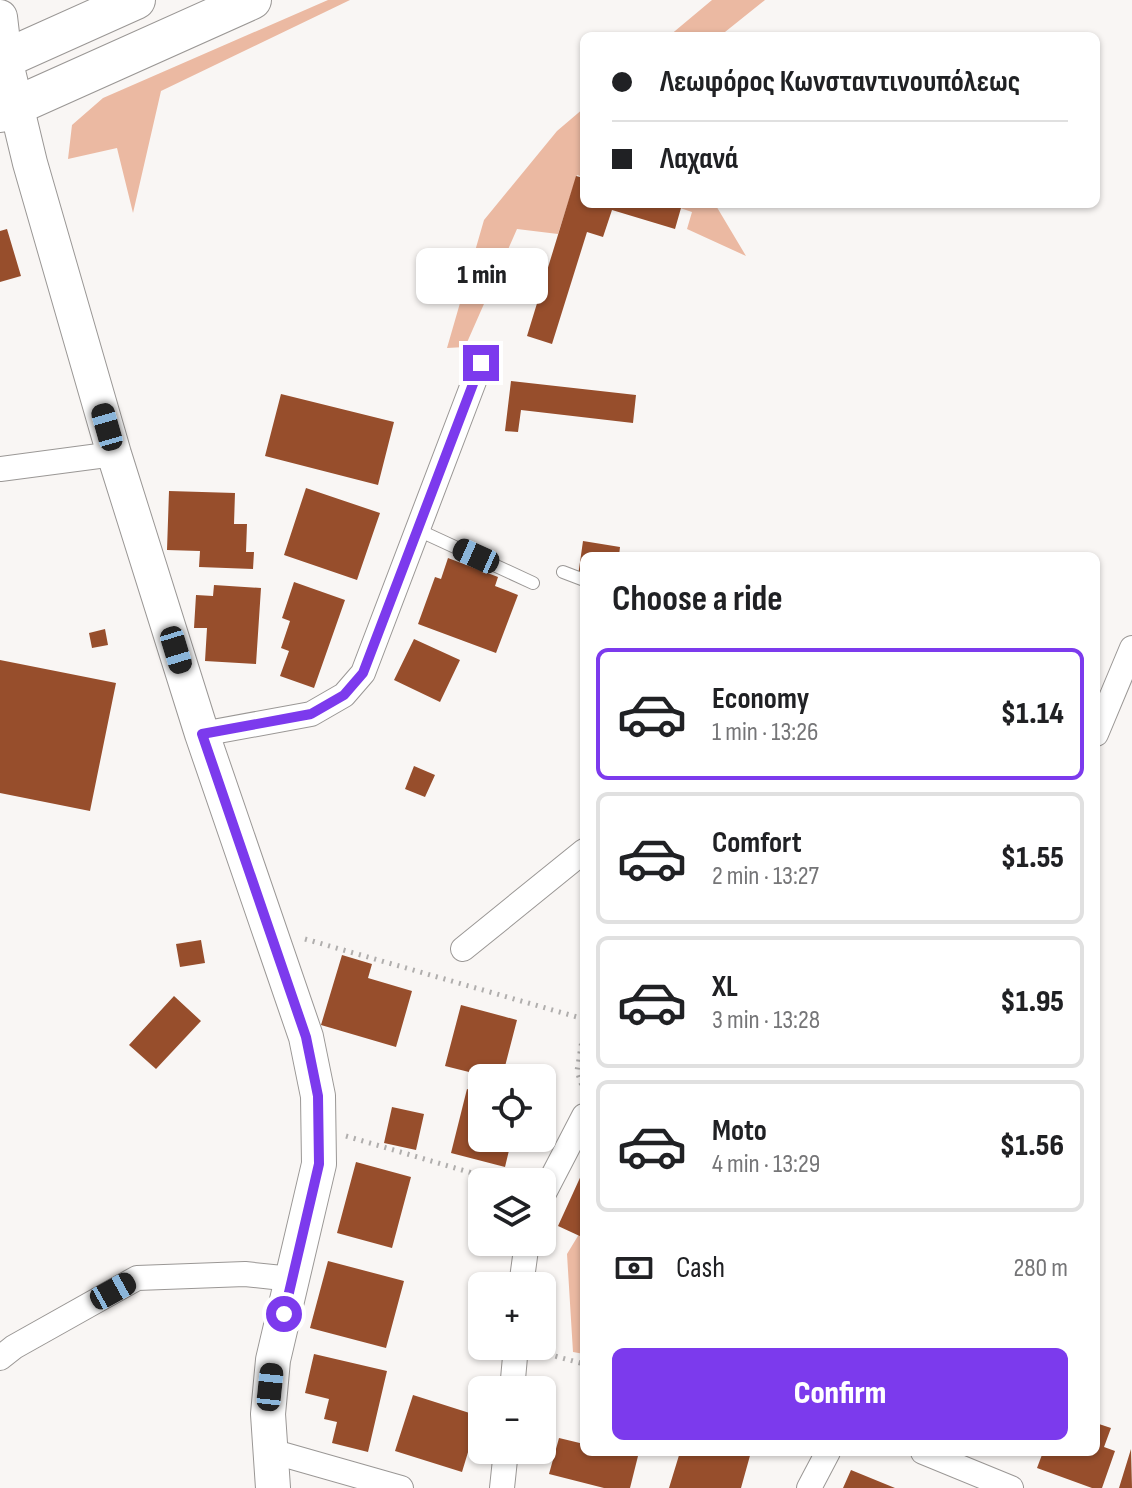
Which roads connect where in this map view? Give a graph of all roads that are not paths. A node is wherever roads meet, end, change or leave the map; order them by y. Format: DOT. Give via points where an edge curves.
graph roads {
  1 [pos="136,0"];
  2 [pos="252,0"];
  3 [pos="0,17"];
  4 [pos="3,60"];
  5 [pos="8,109"];
  6 [pos="481,363"];
  7 [pos="114,454"];
  8 [pos="0,469"];
  9 [pos="418,530"];
  10 [pos="563,572"];
  11 [pos="580,578"];
  12 [pos="533,583"];
  13 [pos="1132,648"];
  14 [pos="1100,724"];
  15 [pos="202,734"];
  16 [pos="580,854"];
  17 [pos="463,949"];
  18 [pos="580,1124"];
  19 [pos="556,1170"];
  20 [pos="292,1279"];
  21 [pos="0,1358"];
  22 [pos="271,1451"];
  23 [pos="826,1456"];
  24 [pos="933,1456"];
  25 [pos="505,1464"];
  26 [pos="273,1488"];
  27 [pos="401,1488"];
  28 [pos="502,1488"];
  29 [pos="809,1488"];
  30 [pos="1011,1488"];
  1 -- 4 [label="main road"];
  2 -- 5 [label="main road"];
  3 -- 4 [label="street"];
  4 -- 5 [label="street"];
  5 -- 7 [label="street" via="30,163"];
  6 -- 9 [label="street"];
  7 -- 8 [label="street"];
  7 -- 15 [label="street"];
  9 -- 12 [label="lane"];
  9 -- 15 [label="street" via="363,673 344,695 311,714"];
  10 -- 11 [label="lane"];
  13 -- 14 [label="street"];
  15 -- 20 [label="street" via="306,1037 318,1096 319,1164"];
  16 -- 17 [label="street"];
  18 -- 19 [label="street"];
  20 -- 21 [label="street" via="245,1274 137,1278"];
  20 -- 22 [label="street" via="273,1360"];
  22 -- 26 [label="street"];
  22 -- 27 [label="street"];
  23 -- 29 [label="street"];
  24 -- 30 [label="street"];
  25 -- 28 [label="street"];
}
